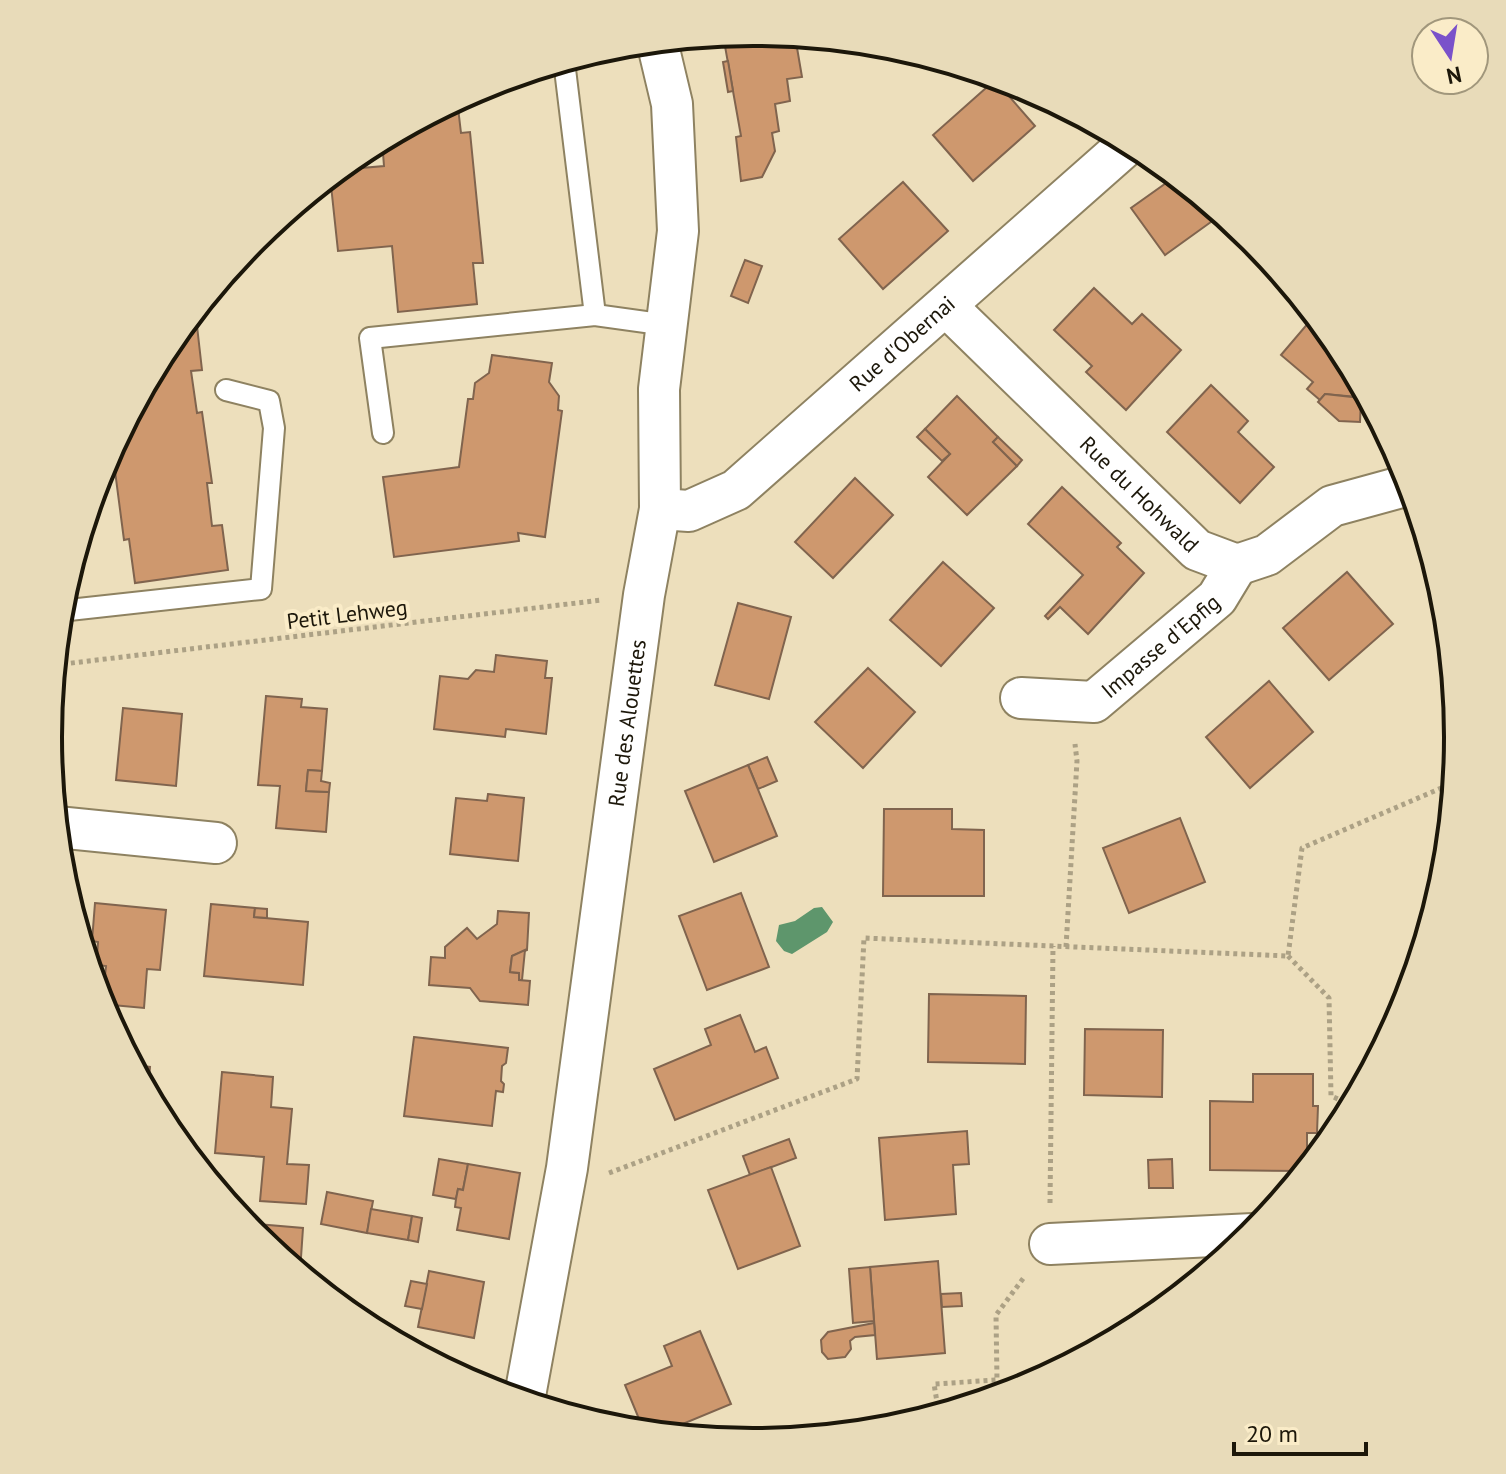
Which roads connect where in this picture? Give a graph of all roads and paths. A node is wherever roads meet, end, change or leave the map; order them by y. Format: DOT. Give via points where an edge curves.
graph roads {
  1 [pos="660,53"];
  2 [pos="565,73"];
  3 [pos="1119,152"];
  4 [pos="946,306"];
  5 [pos="595,315"];
  6 [pos="667,325"];
  7 [pos="226,390"];
  8 [pos="383,433"];
  9 [pos="1397,488"];
  10 [pos="660,509"];
  11 [pos="1237,565"];
  12 [pos="644,595"];
  13 [pos="74,609"];
  14 [pos="66,664"];
  15 [pos="1021,698"];
  16 [pos="1094,702"];
  17 [pos="1442,788"];
  18 [pos="68,828"];
  19 [pos="216,843"];
  20 [pos="1053,946"];
  21 [pos="1066,947"];
  22 [pos="1288,956"];
  23 [pos="1341,1100"];
  24 [pos="567,1168"];
  25 [pos="1232,1235"];
  26 [pos="1050,1244"];
  27 [pos="526,1389"];
  28 [pos="937,1402"];
  1 -- 6 [label="street, Rue des Alouettes" via="672,104 678,231"];
  2 -- 5 [label="lane"];
  3 -- 4 [label="street, Rue d'Obernai"];
  4 -- 10 [label="street, Rue d'Obernai" via="736,490 689,511"];
  4 -- 11 [label="street, Rue du Hohwald" via="1197,550"];
  5 -- 6 [label="lane"];
  5 -- 8 [label="lane" via="370,338"];
  6 -- 10 [label="street, Rue des Alouettes" via="659,389"];
  7 -- 13 [label="lane" via="269,401 274,428 261,589"];
  9 -- 11 [label="street" via="1332,506 1267,555"];
  10 -- 12 [label="street, Rue des Alouettes"];
  11 -- 16 [label="street, Impasse d'Epfig" via="1217,598"];
  12 -- 14 [label="path, Petit Lehweg"];
  12 -- 24 [label="street, Rue des Alouettes"];
  15 -- 16 [label="street, Impasse d'Epfig"];
  16 -- 21 [label="path" via="1075,741"];
  17 -- 22 [label="path" via="1302,848"];
  18 -- 19 [label="street"];
  20 -- 21 [label="path"];
  20 -- 24 [label="path" via="864,938 857,1079 607,1174"];
  20 -- 26 [label="path"];
  21 -- 22 [label="path"];
  22 -- 23 [label="path" via="1329,998 1331,1096"];
  24 -- 27 [label="street, Rue des Alouettes"];
  25 -- 26 [label="street"];
  26 -- 28 [label="path" via="996,1315 997,1380 934,1384"];
}
